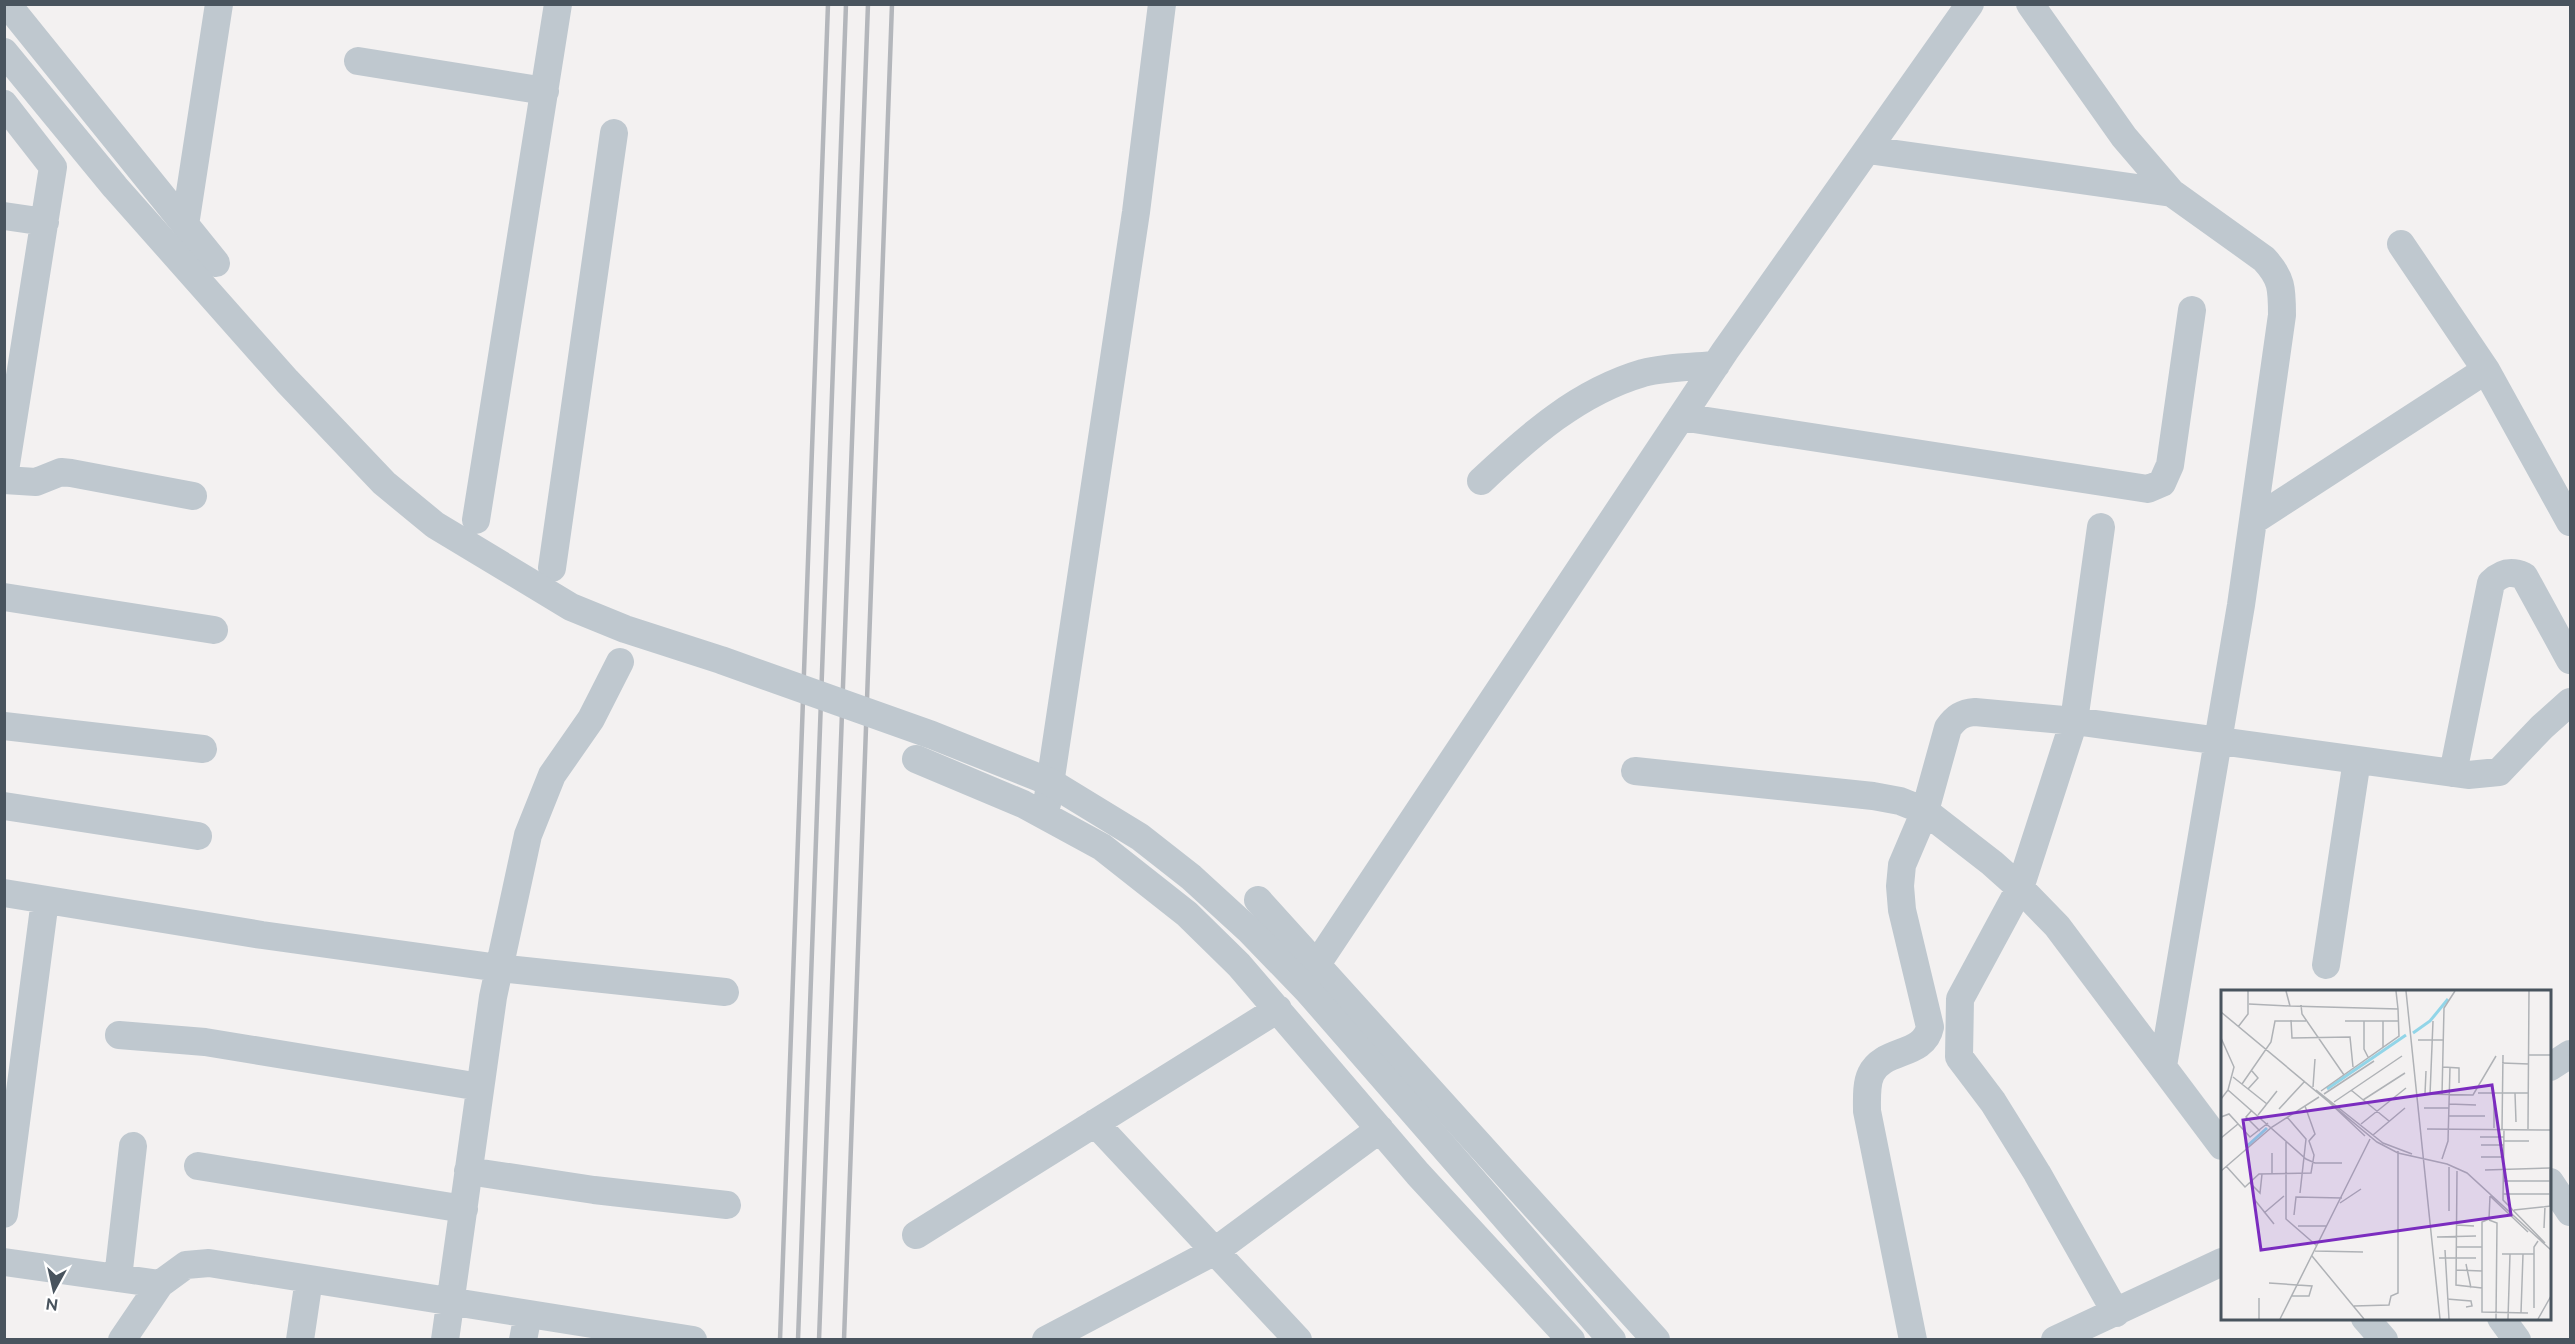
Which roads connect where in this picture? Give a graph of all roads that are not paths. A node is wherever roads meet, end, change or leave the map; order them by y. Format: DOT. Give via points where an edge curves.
graph roads {
  1 [pos="7,4"];
  2 [pos="219,4"];
  3 [pos="558,4"];
  4 [pos="1162,4"];
  5 [pos="1970,4"];
  6 [pos="2030,4"];
  7 [pos="4,52"];
  8 [pos="358,61"];
  9 [pos="545,91"];
  10 [pos="4,104"];
  11 [pos="614,133"];
  12 [pos="1868,150"];
  13 [pos="2172,193"];
  14 [pos="4,216"];
  15 [pos="45,222"];
  16 [pos="185,225"];
  17 [pos="2401,244"];
  18 [pos="216,263"];
  19 [pos="2192,310"];
  20 [pos="14,353"];
  21 [pos="1716,365"];
  22 [pos="2486,370"];
  23 [pos="1681,417"];
  24 [pos="4,478"];
  25 [pos="1480,481"];
  26 [pos="193,496"];
  27 [pos="476,520"];
  28 [pos="2253,520"];
  29 [pos="2571,522"];
  30 [pos="2101,527"];
  31 [pos="552,568"];
  32 [pos="4,597"];
  33 [pos="214,630"];
  34 [pos="2571,660"];
  35 [pos="620,662"];
  36 [pos="2571,702"];
  37 [pos="2074,721"];
  38 [pos="4,726"];
  39 [pos="2217,741"];
  40 [pos="203,749"];
  41 [pos="916,759"];
  42 [pos="2357,760"];
  43 [pos="1635,771"];
  44 [pos="2453,773"];
  45 [pos="4,806"];
  46 [pos="1925,811"];
  47 [pos="1045,816"];
  48 [pos="198,836"];
  49 [pos="2020,888"];
  50 [pos="4,893"];
  51 [pos="45,900"];
  52 [pos="1258,900"];
  53 [pos="1317,964"];
  54 [pos="2326,965"];
  55 [pos="499,968"];
  56 [pos="725,992"];
  57 [pos="1278,1009"];
  58 [pos="119,1035"];
  59 [pos="2571,1054"];
  60 [pos="2163,1066"];
  61 [pos="2551,1066"];
  62 [pos="480,1087"];
  63 [pos="1095,1123"];
  64 [pos="1380,1129"];
  65 [pos="2221,1143"];
  66 [pos="133,1146"];
  67 [pos="198,1166"];
  68 [pos="468,1171"];
  69 [pos="2551,1183"];
  70 [pos="727,1205"];
  71 [pos="464,1209"];
  72 [pos="2571,1212"];
  73 [pos="4,1214"];
  74 [pos="916,1235"];
  75 [pos="1215,1251"];
  76 [pos="4,1262"];
  77 [pos="2221,1263"];
  78 [pos="118,1278"];
  79 [pos="309,1279"];
  80 [pos="160,1284"];
  81 [pos="451,1302"];
  82 [pos="2116,1312"];
  83 [pos="2368,1320"];
  84 [pos="2502,1320"];
  85 [pos="525,1327"];
  86 [pos="641,1336"];
  87 [pos="122,1340"];
  88 [pos="300,1340"];
  89 [pos="445,1340"];
  90 [pos="693,1340"];
  91 [pos="1046,1340"];
  92 [pos="1298,1340"];
  93 [pos="1570,1340"];
  94 [pos="1612,1340"];
  95 [pos="1656,1340"];
  96 [pos="1913,1340"];
  97 [pos="2055,1340"];
  98 [pos="2384,1340"];
  99 [pos="2517,1340"];
  1 -- 16 [label="street"];
  2 -- 16 [label="street"];
  3 -- 9 [label="street"];
  4 -- 47 [label="street" via="1136,212"];
  5 -- 12 [label="street"];
  6 -- 13 [label="street" via="2124,136"];
  7 -- 94 [label="street, bridge" via="115,187 287,381 384,483 435,525 571,607 932,735 1039,778 1140,837 1251,931 1308,991"];
  8 -- 9 [label="street"];
  9 -- 27 [label="street"];
  10 -- 15 [label="street" via="53,167"];
  11 -- 31 [label="street"];
  12 -- 13 [label="street"];
  12 -- 21 [label="street"];
  13 -- 28 [label="street" via="2264,259 2281,283 2282,315"];
  14 -- 15 [label="street"];
  15 -- 20 [label="street"];
  16 -- 18 [label="street"];
  17 -- 22 [label="street"];
  19 -- 23 [label="street" via="2170,465 2162,483 2148,489"];
  20 -- 24 [label="street"];
  21 -- 23 [label="street"];
  21 -- 25 [label="street" via="1645,373 1608,386 1535,430"];
  22 -- 28 [label="street"];
  22 -- 29 [label="street"];
  23 -- 53 [label="street"];
  24 -- 26 [label="street" via="36,482 61,472"];
  28 -- 39 [label="street"];
  30 -- 37 [label="street"];
  32 -- 33 [label="street"];
  34 -- 44 [label="street" via="2523,576 2498,576 2491,583"];
  35 -- 55 [label="street" via="591,719 552,775 528,835"];
  36 -- 44 [label="street" via="2499,772"];
  37 -- 39 [label="street"];
  37 -- 46 [label="street" via="1962,713 1948,728"];
  37 -- 49 [label="street"];
  38 -- 40 [label="street"];
  39 -- 42 [label="street"];
  39 -- 60 [label="street"];
  41 -- 47 [label="street"];
  42 -- 44 [label="street"];
  42 -- 54 [label="street"];
  43 -- 46 [label="street" via="1873,796"];
  45 -- 48 [label="street"];
  46 -- 49 [label="street"];
  46 -- 96 [label="street" via="1902,865 1899,886 1930,1027 1922,1044 1878,1064 1870,1074 1867,1103"];
  47 -- 57 [label="street" via="1102,847 1186,914"];
  49 -- 60 [label="street" via="2057,926"];
  49 -- 82 [label="street" via="1960,999 1959,1057 1993,1102 2037,1173"];
  50 -- 51 [label="street"];
  51 -- 55 [label="street"];
  51 -- 73 [label="street"];
  52 -- 53 [label="street"];
  53 -- 95 [label="street"];
  55 -- 56 [label="street"];
  55 -- 62 [label="street"];
  57 -- 63 [label="street"];
  57 -- 64 [label="street"];
  58 -- 62 [label="street" via="206,1042"];
  59 -- 61 [label="street"];
  60 -- 65 [label="street"];
  62 -- 68 [label="street"];
  63 -- 74 [label="street"];
  63 -- 75 [label="street"];
  64 -- 75 [label="street"];
  64 -- 93 [label="street"];
  66 -- 78 [label="street"];
  67 -- 71 [label="street"];
  68 -- 70 [label="street"];
  68 -- 71 [label="street"];
  69 -- 72 [label="street"];
  71 -- 81 [label="street"];
  75 -- 91 [label="street"];
  75 -- 92 [label="street"];
  76 -- 78 [label="street"];
  77 -- 82 [label="street"];
  78 -- 80 [label="street"];
  79 -- 80 [label="street" via="209,1263 186,1265"];
  79 -- 81 [label="street"];
  79 -- 88 [label="street"];
  80 -- 87 [label="street"];
  81 -- 85 [label="street"];
  81 -- 89 [label="street"];
  82 -- 97 [label="street"];
  83 -- 98 [label="street"];
  84 -- 99 [label="street"];
  85 -- 86 [label="street"];
  86 -- 90 [label="street"];
}
